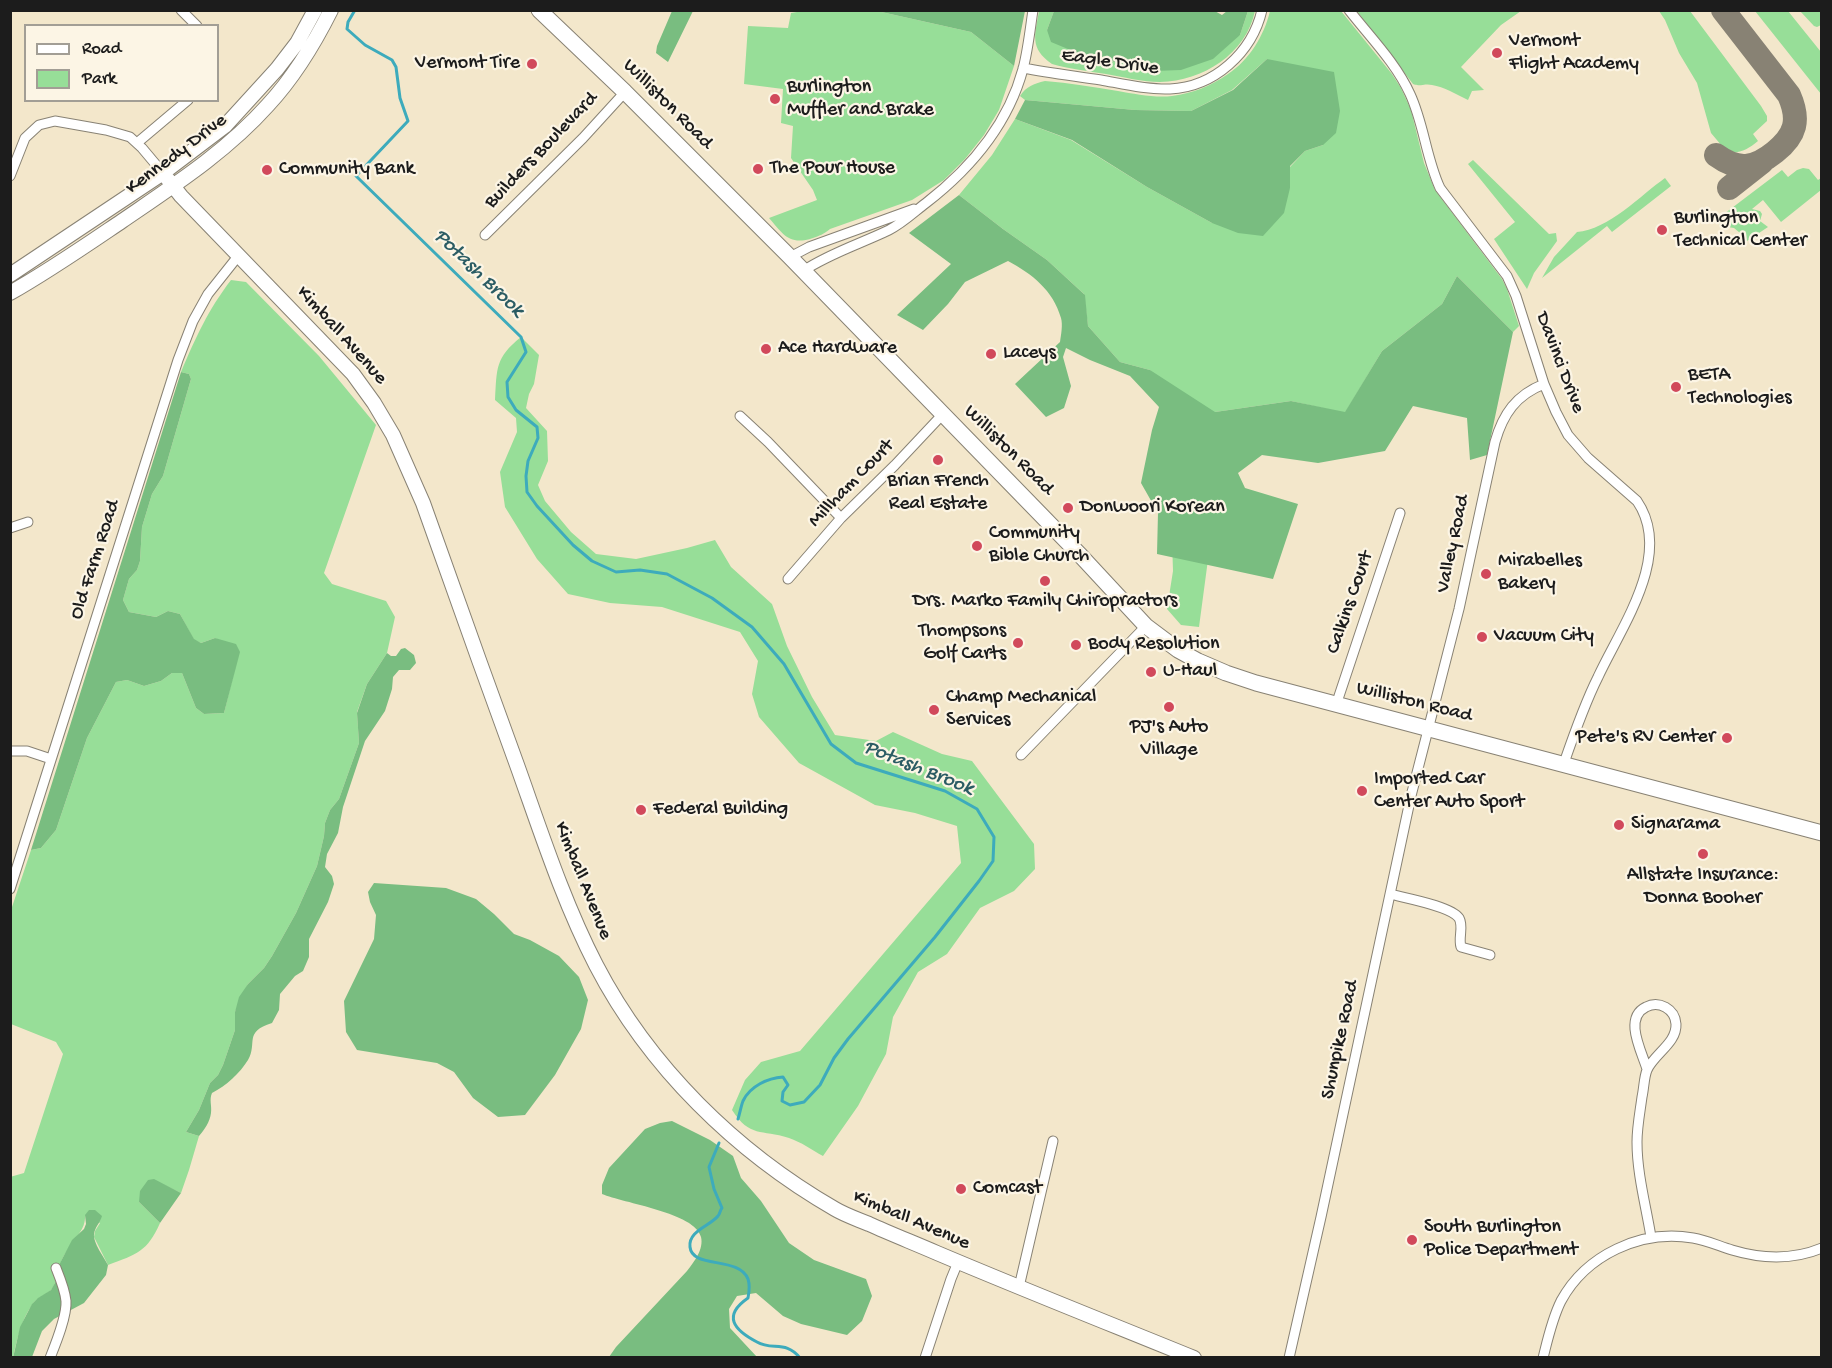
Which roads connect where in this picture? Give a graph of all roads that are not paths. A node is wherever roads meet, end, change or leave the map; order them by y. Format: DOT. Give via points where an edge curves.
graph roads {
  1 [pos="181,10"];
  2 [pos="315,10"];
  3 [pos="331,10"];
  4 [pos="539,10"];
  5 [pos="1033,10"];
  6 [pos="1262,10"];
  7 [pos="1349,10"];
  8 [pos="195,24"];
  9 [pos="1023,68"];
  10 [pos="625,92"];
  11 [pos="186,102"];
  12 [pos="137,143"];
  13 [pos="164,173"];
  14 [pos="10,176"];
  15 [pos="174,186"];
  16 [pos="922,206"];
  17 [pos="485,236"];
  18 [pos="239,255"];
  19 [pos="790,257"];
  20 [pos="803,272"];
  21 [pos="10,275"];
  22 [pos="10,293"];
  23 [pos="1544,384"];
  24 [pos="942,415"];
  25 [pos="740,416"];
  26 [pos="1400,513"];
  27 [pos="841,518"];
  28 [pos="28,522"];
  29 [pos="10,528"];
  30 [pos="788,579"];
  31 [pos="1146,626"];
  32 [pos="1336,705"];
  33 [pos="1428,730"];
  34 [pos="10,751"];
  35 [pos="1021,755"];
  36 [pos="51,759"];
  37 [pos="1564,764"];
  38 [pos="1821,832"];
  39 [pos="10,889"];
  40 [pos="1390,894"];
  41 [pos="1490,955"];
  42 [pos="1647,1069"];
  43 [pos="1053,1141"];
  44 [pos="1651,1237"];
  45 [pos="1821,1248"];
  46 [pos="958,1262"];
  47 [pos="56,1268"];
  48 [pos="1019,1287"];
  49 [pos="50,1358"];
  50 [pos="926,1358"];
  51 [pos="1194,1358"];
  52 [pos="1289,1358"];
  53 [pos="1543,1358"];
  1 -- 8 [label="street"];
  2 -- 13 [label="main road, Kennedy Drive" via="297,43 248,103 218,132"];
  3 -- 15 [label="main road, Kennedy Drive" via="307,56 269,105 219,152"];
  4 -- 10 [label="main road, Williston Road"];
  5 -- 9 [label="street"];
  6 -- 9 [label="street, Eagle Drive" via="1255,32 1238,57 1208,79 1184,87 1151,89"];
  7 -- 23 [label="street, Davinci Drive" via="1411,94 1440,188 1507,276"];
  9 -- 16 [label="street" via="1005,112 978,155"];
  10 -- 17 [label="street, Builders Boulevard"];
  10 -- 19 [label="main road, Williston Road"];
  11 -- 12 [label="street"];
  12 -- 13 [label="street"];
  12 -- 14 [label="street" via="106,130 48,122 25,138"];
  13 -- 15 [label="main road, Kimball Avenue"];
  13 -- 21 [label="main road, Kennedy Drive"];
  15 -- 18 [label="main road, Kimball Avenue"];
  15 -- 22 [label="main road, Kennedy Drive"];
  16 -- 19 [label="street"];
  16 -- 20 [label="street" via="889,230 831,254"];
  18 -- 36 [label="street, Old Farm Road" via="208,294 178,360"];
  18 -- 46 [label="main road, Kimball Avenue" via="353,375 393,435 423,503 566,899 597,967 635,1029 703,1108 788,1180 838,1211"];
  19 -- 20 [label="main road, Williston Road"];
  20 -- 24 [label="main road, Williston Road"];
  23 -- 33 [label="street, Valley Road" via="1516,401 1498,430"];
  23 -- 37 [label="street, Davinci Drive" via="1568,435 1637,501 1646,517 1650,537 1649,557 1638,593 1590,693"];
  24 -- 27 [label="street, Millham Court"];
  24 -- 31 [label="main road, Williston Road"];
  25 -- 27 [label="street"];
  26 -- 32 [label="street, Calkins Court"];
  27 -- 30 [label="street, Millham Court"];
  28 -- 29 [label="street"];
  31 -- 32 [label="main road, Williston Road" via="1178,650 1212,668"];
  31 -- 35 [label="street"];
  32 -- 33 [label="main road, Williston Road"];
  33 -- 37 [label="main road, Williston Road"];
  33 -- 40 [label="street, Shunpike Road"];
  34 -- 36 [label="street" via="27,751"];
  36 -- 39 [label="street, Old Farm Road"];
  37 -- 38 [label="main road, Williston Road"];
  40 -- 41 [label="street" via="1453,912 1460,921 1461,947"];
  40 -- 52 [label="street, Shunpike Road"];
  42 -- 42 [label="street" via="1675,1031 1673,1014 1659,1005 1643,1008 1635,1019"];
  42 -- 44 [label="street" via="1637,1139"];
  43 -- 48 [label="street"];
  44 -- 45 [label="street" via="1691,1238 1765,1257 1797,1256"];
  44 -- 53 [label="street" via="1614,1250 1591,1264 1578,1278 1556,1312"];
  46 -- 48 [label="main road, Kimball Avenue"];
  46 -- 50 [label="street"];
  47 -- 49 [label="street" via="66,1302"];
  48 -- 51 [label="main road, Kimball Avenue"];
}
